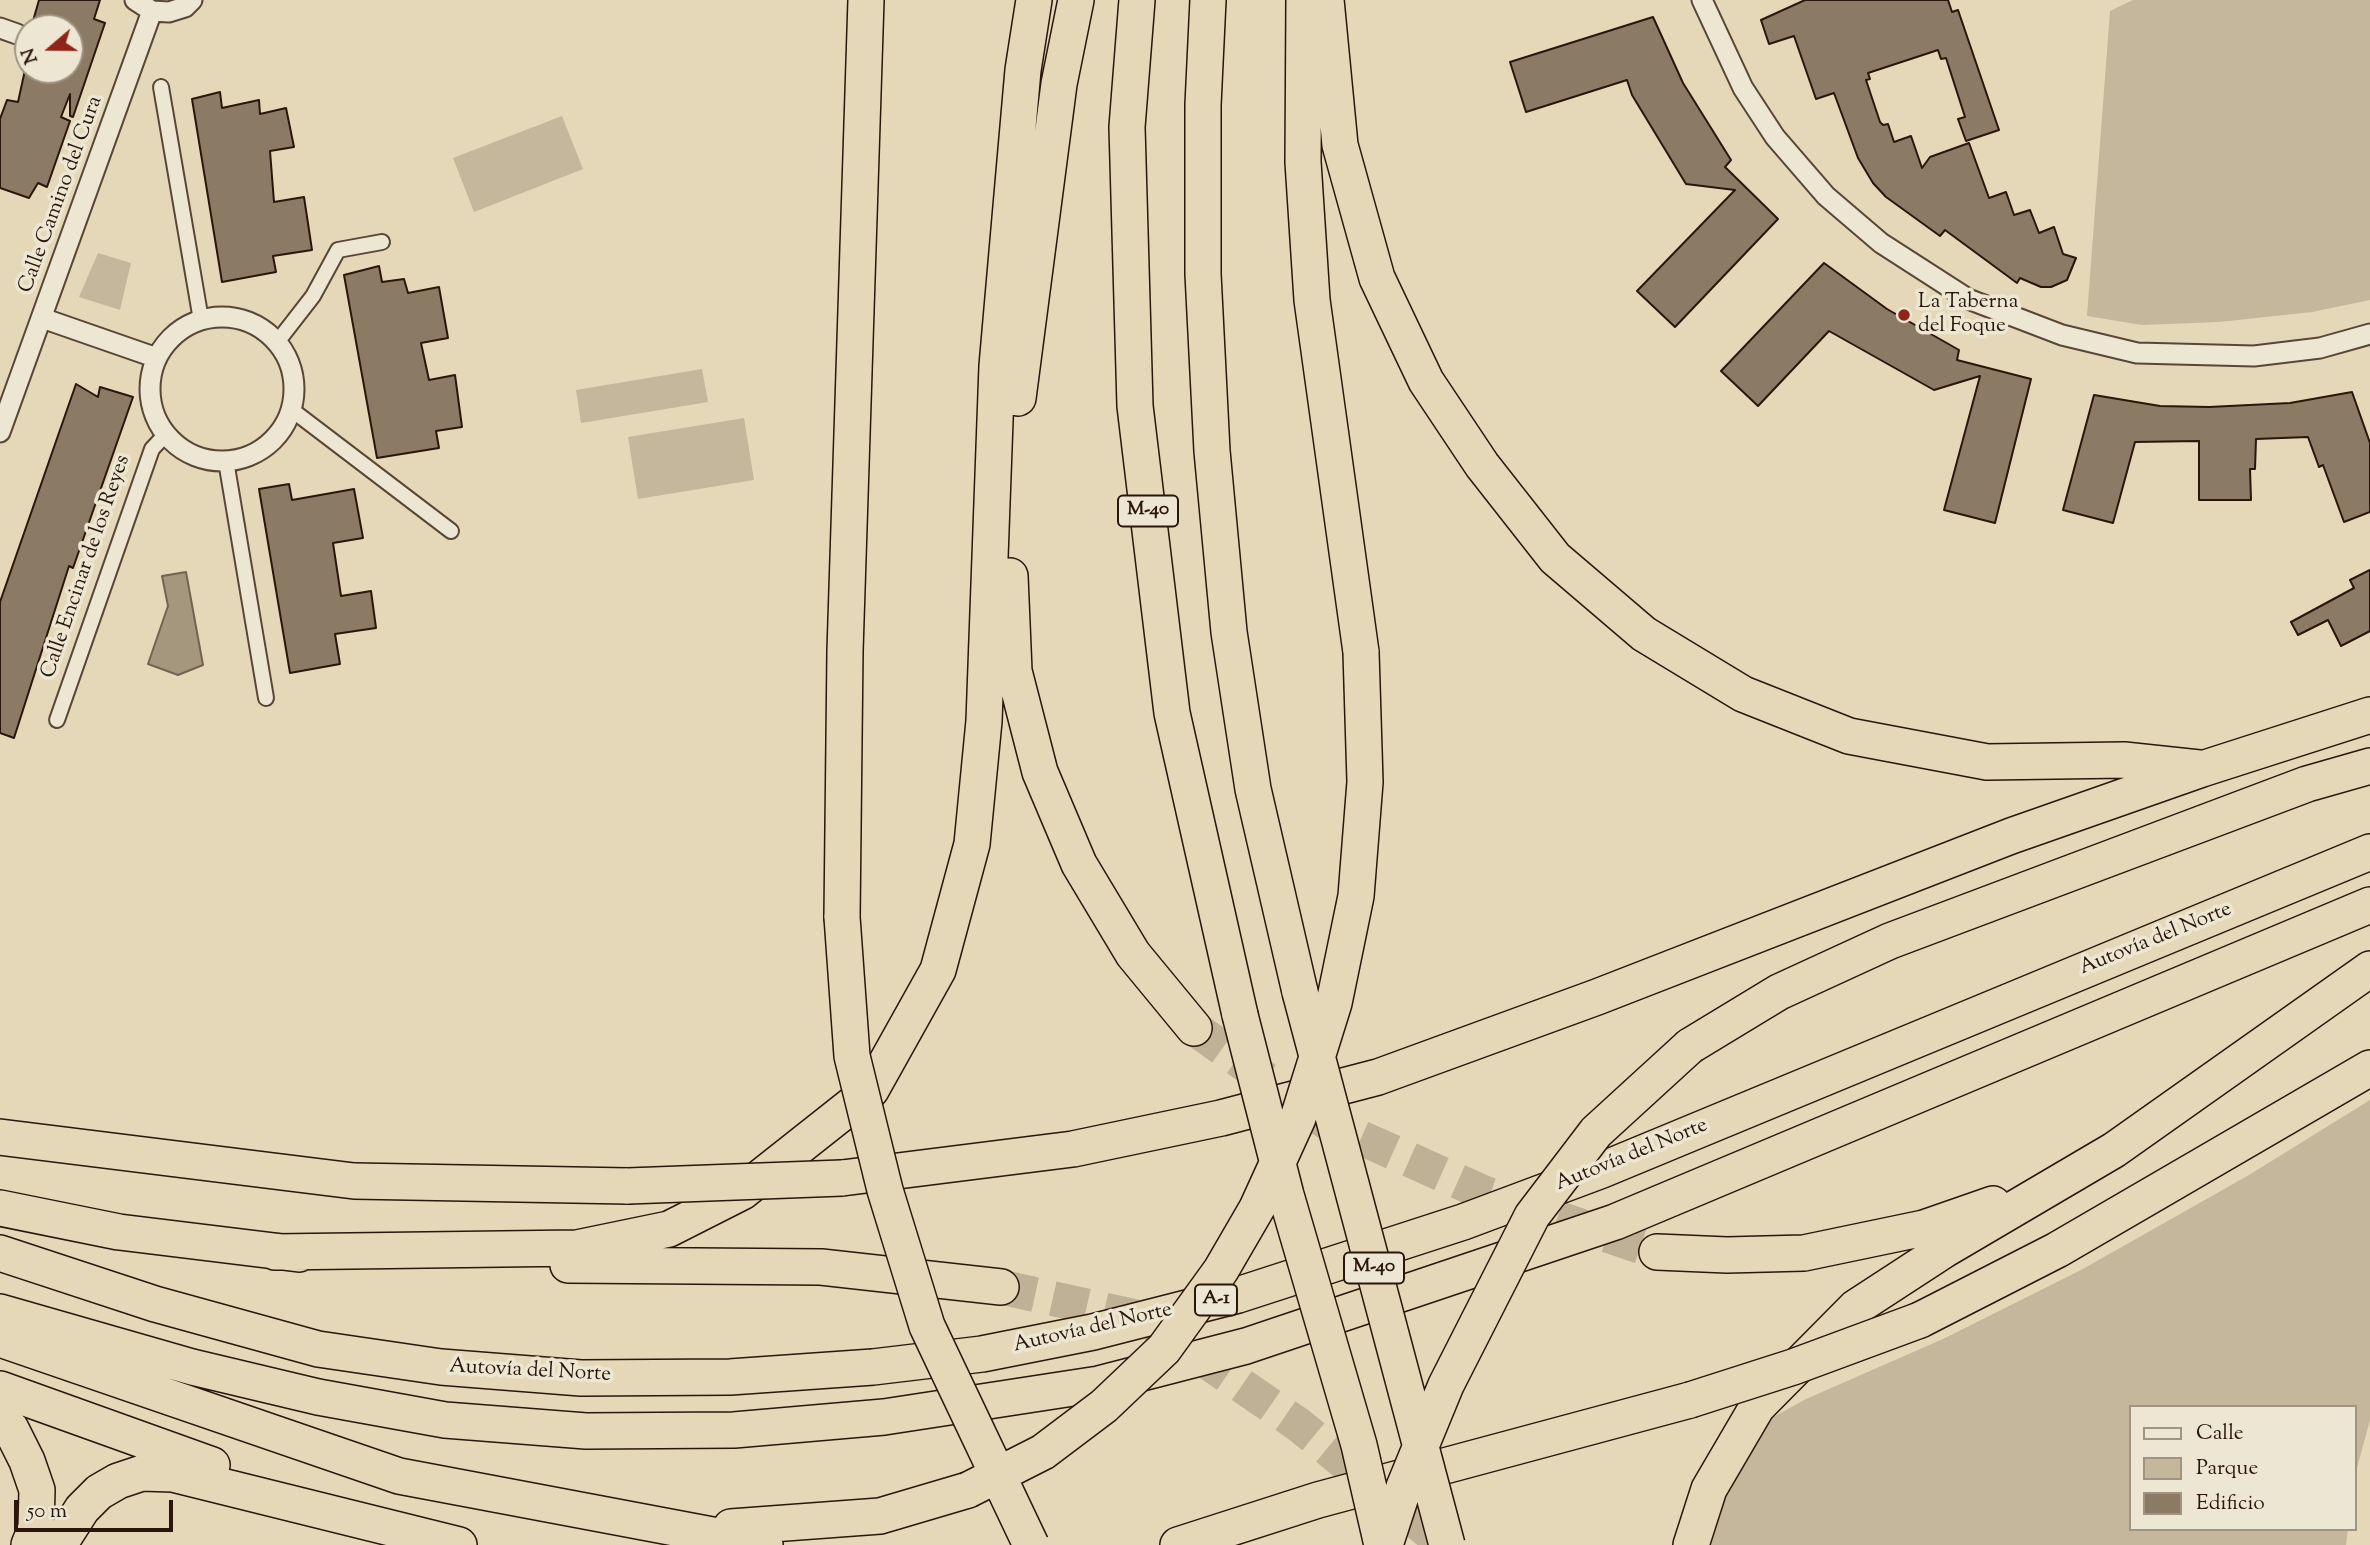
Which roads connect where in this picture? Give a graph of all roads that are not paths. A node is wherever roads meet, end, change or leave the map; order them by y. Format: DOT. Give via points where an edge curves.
graph roads {
  1 [pos="192,0"];
  2 [pos="866,0"];
  3 [pos="1034,0"];
  4 [pos="1076,0"];
  5 [pos="1137,0"];
  6 [pos="1208,0"];
  7 [pos="1232,0"];
  8 [pos="1304,0"];
  9 [pos="1326,0"];
  10 [pos="1702,0"];
  11 [pos="144,6"];
  12 [pos="161,87"];
  13 [pos="382,242"];
  14 [pos="1203,274"];
  15 [pos="42,318"];
  16 [pos="201,320"];
  17 [pos="2370,334"];
  18 [pos="278,341"];
  19 [pos="157,358"];
  20 [pos="292,410"];
  21 [pos="0,432"];
  22 [pos="166,434"];
  23 [pos="226,460"];
  24 [pos="450,531"];
  25 [pos="266,698"];
  26 [pos="2370,715"];
  27 [pos="57,720"];
  28 [pos="2370,765"];
  29 [pos="2202,769"];
  30 [pos="2370,852"];
  31 [pos="2370,905"];
  32 [pos="2370,969"];
  33 [pos="1194,1028"];
  34 [pos="2370,1068"];
  35 [pos="0,1123"];
  36 [pos="0,1137"];
  37 [pos="91,1149"];
  38 [pos="2114,1150"];
  39 [pos="0,1208"];
  40 [pos="275,1252"];
  41 [pos="1657,1252"];
  42 [pos="0,1253"];
  43 [pos="1001,1287"];
  44 [pos="0,1312"];
  45 [pos="0,1339"];
  46 [pos="0,1389"];
  47 [pos="0,1421"];
  48 [pos="380,1524"];
  49 [pos="668,1529"];
  50 [pos="29,1545"];
  51 [pos="59,1545"];
  52 [pos="459,1545"];
  53 [pos="765,1545"];
  54 [pos="1031,1545"];
  55 [pos="1178,1545"];
  56 [pos="1383,1545"];
  57 [pos="1447,1545"];
  58 [pos="1691,1545"];
  1 -- 11 [label="street" via="169,12"];
  2 -- 54 [label="highway, bridge" via="845,651 842,917 852,1056 885,1190 927,1326"];
  3 -- 40 [label="highway" via="1023,70 997,366 984,721 972,844 938,970 871,1090 742,1192 669,1229 577,1248"];
  4 -- 33 [label="highway" via="1059,84 1020,374 1009,542 1014,671 1040,772 1079,864 1133,954"];
  5 -- 56 [label="highway, M-40, bridge" via="1127,127 1135,406 1172,713 1240,1015"];
  6 -- 14 [label="highway, M-40"];
  7 -- 14 [label="highway" via="1218,237"];
  8 -- 49 [label="highway, bridge" via="1303,162 1312,300 1361,652 1364,782 1356,896 1334,1003 1298,1118 1257,1208 1221,1270 1164,1349 1104,1406 1043,1451 968,1490 880,1516"];
  9 -- 29 [label="highway" via="1340,145 1377,278 1426,381 1482,465 1555,558 1644,634 1743,694 1849,736 1987,762 2124,760"];
  10 -- 17 [label="street" via="1743,88 1776,137 1826,195 1881,243 1968,299 2062,335 2137,353 2254,356 2320,348"];
  11 -- 15 [label="street, Calle Camino del Cura"];
  12 -- 16 [label="street"];
  13 -- 18 [label="street" via="338,250 313,296"];
  14 -- 57 [label="highway, M-40, bridge" via="1212,451 1229,632 1253,789 1300,992"];
  15 -- 19 [label="street"];
  15 -- 21 [label="street, Calle Camino del Cura"];
  16 -- 18 [label="street" via="236,317 259,326"];
  16 -- 19 [label="street" via="170,338"];
  18 -- 20 [label="street" via="290,362 295,386"];
  19 -- 22 [label="street" via="150,380 151,404"];
  20 -- 23 [label="street" via="281,432 263,449 242,459"];
  20 -- 24 [label="street"];
  22 -- 23 [label="street" via="196,456"];
  22 -- 27 [label="street, Calle Encinar de los Reyes" via="152,449"];
  23 -- 25 [label="street"];
  26 -- 29 [label="highway"];
  28 -- 56 [label="highway, bridge" via="2307,784 1890,941 1779,992 1690,1046 1596,1132 1532,1216 1446,1385"];
  29 -- 37 [label="highway, bridge" via="2011,836 1378,1077 1221,1118 1073,1149 842,1178 628,1186 354,1181"];
  30 -- 42 [label="highway, Autovía del Norte / A-1" via="1602,1170 1463,1223 1238,1295 982,1354 730,1377 581,1378 441,1367 318,1349 155,1304"];
  31 -- 44 [label="highway" via="1615,1222 1246,1346 1099,1384 884,1417 734,1430 586,1431 445,1420 318,1397 192,1367"];
  32 -- 38 [label="highway"];
  34 -- 55 [label="highway, bridge" via="2057,1250 1920,1320 1690,1400 1318,1500"];
  35 -- 37 [label="highway"];
  36 -- 37 [label="highway"];
  38 -- 41 [label="highway" via="2018,1195 1924,1228 1804,1253"];
  38 -- 58 [label="highway" via="1855,1308 1757,1407 1709,1489"];
  39 -- 40 [label="highway" via="119,1232"];
  40 -- 43 [label="highway" via="426,1265 821,1267"];
  45 -- 49 [label="highway" via="399,1476"];
  46 -- 48 [label="highway"];
  47 -- 50 [label="highway" via="11,1429 37,1490 36,1528"];
  48 -- 51 [label="highway" via="173,1474 142,1474 118,1480 100,1492 82,1509"];
  48 -- 52 [label="highway"];
  49 -- 53 [label="highway"];
}
